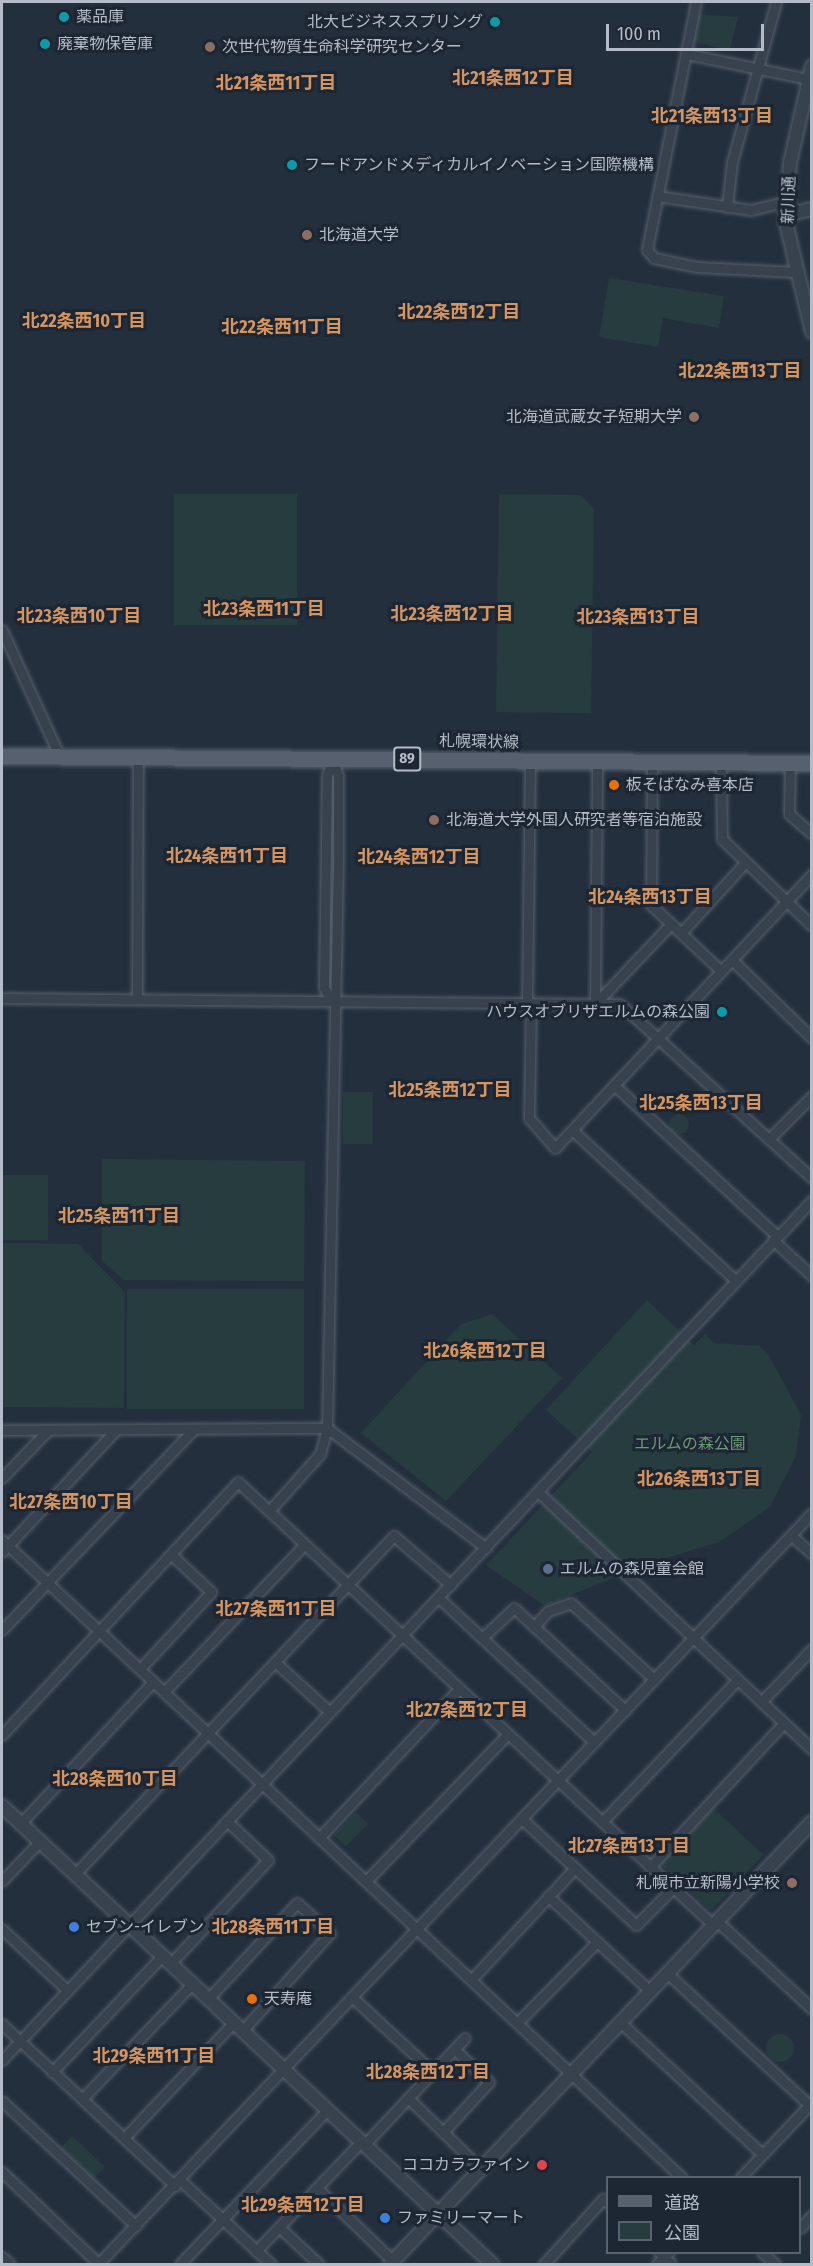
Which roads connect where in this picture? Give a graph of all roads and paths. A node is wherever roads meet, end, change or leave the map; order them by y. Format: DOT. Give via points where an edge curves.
graph roads {
  1 [pos="696,2"];
  2 [pos="776,2"];
  3 [pos="687,54"];
  4 [pos="812,66"];
  5 [pos="759,69"];
  6 [pos="808,79"];
  7 [pos="658,196"];
  8 [pos="786,201"];
  9 [pos="727,207"];
  10 [pos="812,209"];
  11 [pos="786,215"];
  12 [pos="795,272"];
  13 [pos="812,332"];
  14 [pos="2,630"];
  15 [pos="2,756"];
  16 [pos="60,757"];
  17 [pos="138,758"];
  18 [pos="333,759"];
  19 [pos="530,760"];
  20 [pos="597,761"];
  21 [pos="652,761"];
  22 [pos="721,762"];
  23 [pos="790,762"];
  24 [pos="812,763"];
  25 [pos="812,834"];
  26 [pos="744,864"];
  27 [pos="812,874"];
  28 [pos="786,903"];
  29 [pos="671,924"];
  30 [pos="812,926"];
  31 [pos="681,933"];
  32 [pos="732,960"];
  33 [pos="721,971"];
  34 [pos="2,998"];
  35 [pos="137,999"];
  36 [pos="331,1001"];
  37 [pos="529,1004"];
  38 [pos="595,1004"];
  39 [pos="660,1036"];
  40 [pos="812,1038"];
  41 [pos="614,1085"];
  42 [pos="812,1096"];
  43 [pos="572,1130"];
  44 [pos="769,1138"];
  45 [pos="812,1178"];
  46 [pos="812,1200"];
  47 [pos="775,1238"];
  48 [pos="812,1276"];
  49 [pos="735,1280"];
  50 [pos="327,1428"];
  51 [pos="2,1430"];
  52 [pos="46,1431"];
  53 [pos="116,1431"];
  54 [pos="192,1431"];
  55 [pos="2,1478"];
  56 [pos="537,1492"];
  57 [pos="269,1511"];
  58 [pos="812,1513"];
  59 [pos="791,1535"];
  60 [pos="304,1545"];
  61 [pos="3,1546"];
  62 [pos="486,1548"];
  63 [pos="171,1554"];
  64 [pos="812,1554"];
  65 [pos="46,1582"];
  66 [pos="348,1586"];
  67 [pos="451,1586"];
  68 [pos="439,1598"];
  69 [pos="534,1627"];
  70 [pos="2,1630"];
  71 [pos="99,1631"];
  72 [pos="402,1636"];
  73 [pos="482,1638"];
  74 [pos="693,1639"];
  75 [pos="812,1649"];
  76 [pos="275,1662"];
  77 [pos="140,1670"];
  78 [pos="654,1679"];
  79 [pos="737,1680"];
  80 [pos="153,1682"];
  81 [pos="458,1690"];
  82 [pos="164,1692"];
  83 [pos="761,1702"];
  84 [pos="625,1710"];
  85 [pos="330,1712"];
  86 [pos="784,1723"];
  87 [pos="207,1733"];
  88 [pos="2,1735"];
  89 [pos="507,1735"];
  90 [pos="594,1742"];
  91 [pos="812,1749"];
  92 [pos="558,1780"];
  93 [pos="262,1784"];
  94 [pos="2,1806"];
  95 [pos="522,1819"];
  96 [pos="227,1821"];
  97 [pos="812,1821"];
  98 [pos="602,1822"];
  99 [pos="20,1824"];
  100 [pos="319,1838"];
  101 [pos="39,1842"];
  102 [pos="650,1867"];
  103 [pos="575,1868"];
  104 [pos="75,1874"];
  105 [pos="2,1881"];
  106 [pos="366,1881"];
  107 [pos="673,1888"];
  108 [pos="548,1896"];
  109 [pos="715,1923"];
  110 [pos="128,1925"];
  111 [pos="2,1929"];
  112 [pos="417,1929"];
  113 [pos="597,1942"];
  114 [pos="166,1960"];
  115 [pos="667,1973"];
  116 [pos="471,1980"];
  117 [pos="192,1984"];
  118 [pos="67,1990"];
  119 [pos="650,1991"];
  120 [pos="352,1997"];
  121 [pos="207,1999"];
  122 [pos="812,2010"];
  123 [pos="620,2022"];
  124 [pos="517,2023"];
  125 [pos="2,2024"];
  126 [pos="237,2027"];
  127 [pos="465,2038"];
  128 [pos="20,2041"];
  129 [pos="454,2049"];
  130 [pos="2,2060"];
  131 [pos="283,2069"];
  132 [pos="432,2071"];
  133 [pos="52,2072"];
  134 [pos="571,2074"];
  135 [pos="408,2098"];
  136 [pos="82,2099"];
  137 [pos="2,2101"];
  138 [pos="810,2104"];
  139 [pos="327,2110"];
  140 [pos="442,2132"];
  141 [pos="124,2138"];
  142 [pos="362,2144"];
  143 [pos="762,2154"];
  144 [pos="481,2169"];
  145 [pos="2,2172"];
  146 [pos="680,2176"];
  147 [pos="742,2176"];
  148 [pos="177,2183"];
  149 [pos="317,2188"];
  150 [pos="606,2201"];
  151 [pos="438,2214"];
  152 [pos="812,2215"];
  153 [pos="222,2220"];
  154 [pos="136,2226"];
  155 [pos="279,2227"];
  156 [pos="801,2227"];
  157 [pos="259,2253"];
  158 [pos="392,2263"];
  159 [pos="487,2263"];
  160 [pos="99,2264"];
  161 [pos="180,2265"];
  162 [pos="254,2265"];
  163 [pos="271,2265"];
  164 [pos="319,2265"];
  165 [pos="544,2265"];
  1 -- 3 [label="street"];
  2 -- 5 [label="street"];
  3 -- 5 [label="street"];
  3 -- 7 [label="street"];
  4 -- 6 [label="street, 新川通"];
  5 -- 6 [label="street"];
  5 -- 9 [label="street" via="732,162"];
  6 -- 8 [label="street, 新川通"];
  7 -- 9 [label="street"];
  7 -- 12 [label="street" via="647,250 654,258 697,267"];
  8 -- 9 [label="street" via="751,210"];
  8 -- 11 [label="street, 新川通"];
  10 -- 11 [label="street"];
  11 -- 12 [label="street, 新川通"];
  12 -- 13 [label="street, 新川通"];
  14 -- 16 [label="street"];
  15 -- 16 [label="main road, 札幌環状線 / 89"];
  16 -- 17 [label="main road, 札幌環状線 / 89"];
  17 -- 18 [label="main road, 札幌環状線 / 89"];
  17 -- 35 [label="street"];
  18 -- 19 [label="main road, 札幌環状線 / 89"];
  18 -- 36 [label="street" via="338,776 338,861 336,987"];
  19 -- 20 [label="main road, 札幌環状線 / 89"];
  19 -- 37 [label="street"];
  20 -- 21 [label="main road, 札幌環状線 / 89"];
  20 -- 38 [label="street"];
  21 -- 22 [label="main road, 札幌環状線 / 89"];
  21 -- 29 [label="street" via="651,905"];
  22 -- 23 [label="main road, 札幌環状線 / 89"];
  22 -- 26 [label="street" via="722,839"];
  23 -- 24 [label="main road, 札幌環状線 / 89"];
  23 -- 25 [label="street" via="789,814"];
  26 -- 28 [label="street"];
  26 -- 31 [label="street"];
  27 -- 28 [label="street"];
  28 -- 30 [label="street"];
  28 -- 32 [label="street"];
  29 -- 31 [label="street"];
  29 -- 38 [label="street"];
  31 -- 33 [label="street"];
  32 -- 33 [label="street"];
  32 -- 40 [label="street"];
  33 -- 39 [label="street"];
  34 -- 35 [label="street"];
  35 -- 36 [label="street"];
  36 -- 37 [label="street"];
  36 -- 50 [label="street"];
  37 -- 38 [label="street"];
  37 -- 43 [label="street" via="530,1118 555,1148"];
  38 -- 39 [label="street" via="628,1007"];
  39 -- 41 [label="street"];
  39 -- 44 [label="street"];
  41 -- 43 [label="street"];
  41 -- 47 [label="street"];
  42 -- 44 [label="street"];
  43 -- 49 [label="street"];
  44 -- 45 [label="street"];
  46 -- 47 [label="street"];
  47 -- 48 [label="street"];
  47 -- 49 [label="street"];
  49 -- 56 [label="street"];
  50 -- 54 [label="street"];
  50 -- 57 [label="street" via="320,1454"];
  50 -- 62 [label="street"];
  51 -- 52 [label="street"];
  52 -- 53 [label="street"];
  52 -- 55 [label="street"];
  53 -- 54 [label="street"];
  53 -- 61 [label="street"];
  54 -- 65 [label="street"];
  56 -- 62 [label="street"];
  56 -- 74 [label="street"];
  57 -- 60 [label="street"];
  57 -- 63 [label="street" via="238,1482"];
  58 -- 59 [label="street"];
  59 -- 64 [label="street"];
  59 -- 74 [label="street"];
  60 -- 66 [label="street"];
  60 -- 82 [label="street"];
  61 -- 65 [label="street"];
  62 -- 67 [label="street"];
  63 -- 71 [label="street"];
  63 -- 77 [label="street" via="211,1592"];
  65 -- 70 [label="street"];
  65 -- 71 [label="street"];
  66 -- 67 [label="street" via="394,1536"];
  66 -- 72 [label="street"];
  66 -- 76 [label="street"];
  67 -- 68 [label="street"];
  68 -- 72 [label="street"];
  68 -- 73 [label="street"];
  69 -- 73 [label="street" via="514,1608"];
  69 -- 78 [label="street" via="548,1611 571,1603"];
  69 -- 84 [label="street"];
  71 -- 77 [label="street"];
  71 -- 88 [label="street"];
  72 -- 81 [label="street"];
  72 -- 85 [label="street"];
  73 -- 90 [label="street"];
  74 -- 78 [label="street"];
  74 -- 79 [label="street"];
  75 -- 83 [label="street"];
  76 -- 85 [label="street"];
  76 -- 87 [label="street"];
  77 -- 80 [label="street"];
  78 -- 84 [label="street"];
  79 -- 83 [label="street"];
  79 -- 98 [label="street"];
  80 -- 82 [label="street"];
  80 -- 99 [label="street"];
  81 -- 89 [label="street"];
  81 -- 100 [label="street"];
  82 -- 87 [label="street"];
  83 -- 86 [label="street"];
  84 -- 90 [label="street"];
  85 -- 93 [label="street"];
  86 -- 91 [label="street"];
  86 -- 102 [label="street"];
  87 -- 93 [label="street"];
  87 -- 104 [label="street"];
  89 -- 92 [label="street"];
  89 -- 106 [label="street"];
  90 -- 92 [label="street"];
  92 -- 95 [label="street"];
  92 -- 98 [label="street"];
  93 -- 96 [label="street"];
  93 -- 100 [label="street"];
  94 -- 99 [label="street"];
  95 -- 103 [label="street"];
  95 -- 112 [label="street"];
  96 -- 110 [label="street"];
  96 -- 114 [label="street" via="268,1860"];
  97 -- 109 [label="street"];
  98 -- 102 [label="street"];
  99 -- 101 [label="street"];
  100 -- 106 [label="street"];
  101 -- 104 [label="street"];
  101 -- 105 [label="street"];
  102 -- 107 [label="street"];
  103 -- 107 [label="street" via="636,1925"];
  103 -- 108 [label="street"];
  104 -- 110 [label="street"];
  106 -- 112 [label="street"];
  107 -- 109 [label="street"];
  108 -- 113 [label="street"];
  108 -- 116 [label="street"];
  109 -- 115 [label="street"];
  109 -- 122 [label="street"];
  110 -- 114 [label="street"];
  110 -- 118 [label="street"];
  111 -- 118 [label="street"];
  112 -- 116 [label="street"];
  112 -- 120 [label="street"];
  113 -- 119 [label="street"];
  113 -- 124 [label="street"];
  114 -- 117 [label="street"];
  114 -- 133 [label="street"];
  115 -- 119 [label="street"];
  115 -- 138 [label="street"];
  116 -- 124 [label="street"];
  117 -- 121 [label="street"];
  117 -- 136 [label="street"];
  118 -- 128 [label="street"];
  119 -- 123 [label="street"];
  120 -- 131 [label="street"];
  120 -- 132 [label="street"];
  121 -- 126 [label="street"];
  121 -- 126 [label="street" via="297,1903 330,1934"];
  123 -- 134 [label="street"];
  123 -- 143 [label="street"];
  124 -- 134 [label="street"];
  125 -- 128 [label="street"];
  126 -- 131 [label="street"];
  126 -- 141 [label="street"];
  127 -- 129 [label="street"];
  128 -- 130 [label="street"];
  128 -- 133 [label="street"];
  129 -- 132 [label="street"];
  129 -- 140 [label="street" via="489,2082"];
  131 -- 139 [label="street"];
  131 -- 148 [label="street"];
  132 -- 135 [label="street"];
  133 -- 136 [label="street"];
  134 -- 144 [label="street"];
  134 -- 146 [label="street"];
  135 -- 140 [label="street"];
  135 -- 142 [label="street"];
  136 -- 141 [label="street"];
  137 -- 154 [label="street"];
  138 -- 143 [label="street"];
  139 -- 142 [label="street"];
  139 -- 153 [label="street"];
  140 -- 144 [label="street"];
  141 -- 148 [label="street"];
  142 -- 149 [label="street"];
  142 -- 151 [label="street"];
  143 -- 147 [label="street"];
  144 -- 151 [label="street"];
  145 -- 160 [label="street"];
  148 -- 153 [label="street"];
  148 -- 154 [label="street"];
  149 -- 155 [label="street"];
  149 -- 158 [label="street"];
  150 -- 165 [label="street" via="603,2199"];
  151 -- 158 [label="street"];
  151 -- 159 [label="street"];
  152 -- 156 [label="street"];
  153 -- 157 [label="street"];
  153 -- 161 [label="street"];
  154 -- 160 [label="street"];
  155 -- 157 [label="street"];
  155 -- 164 [label="street"];
  157 -- 162 [label="street"];
  157 -- 163 [label="street"];
}
